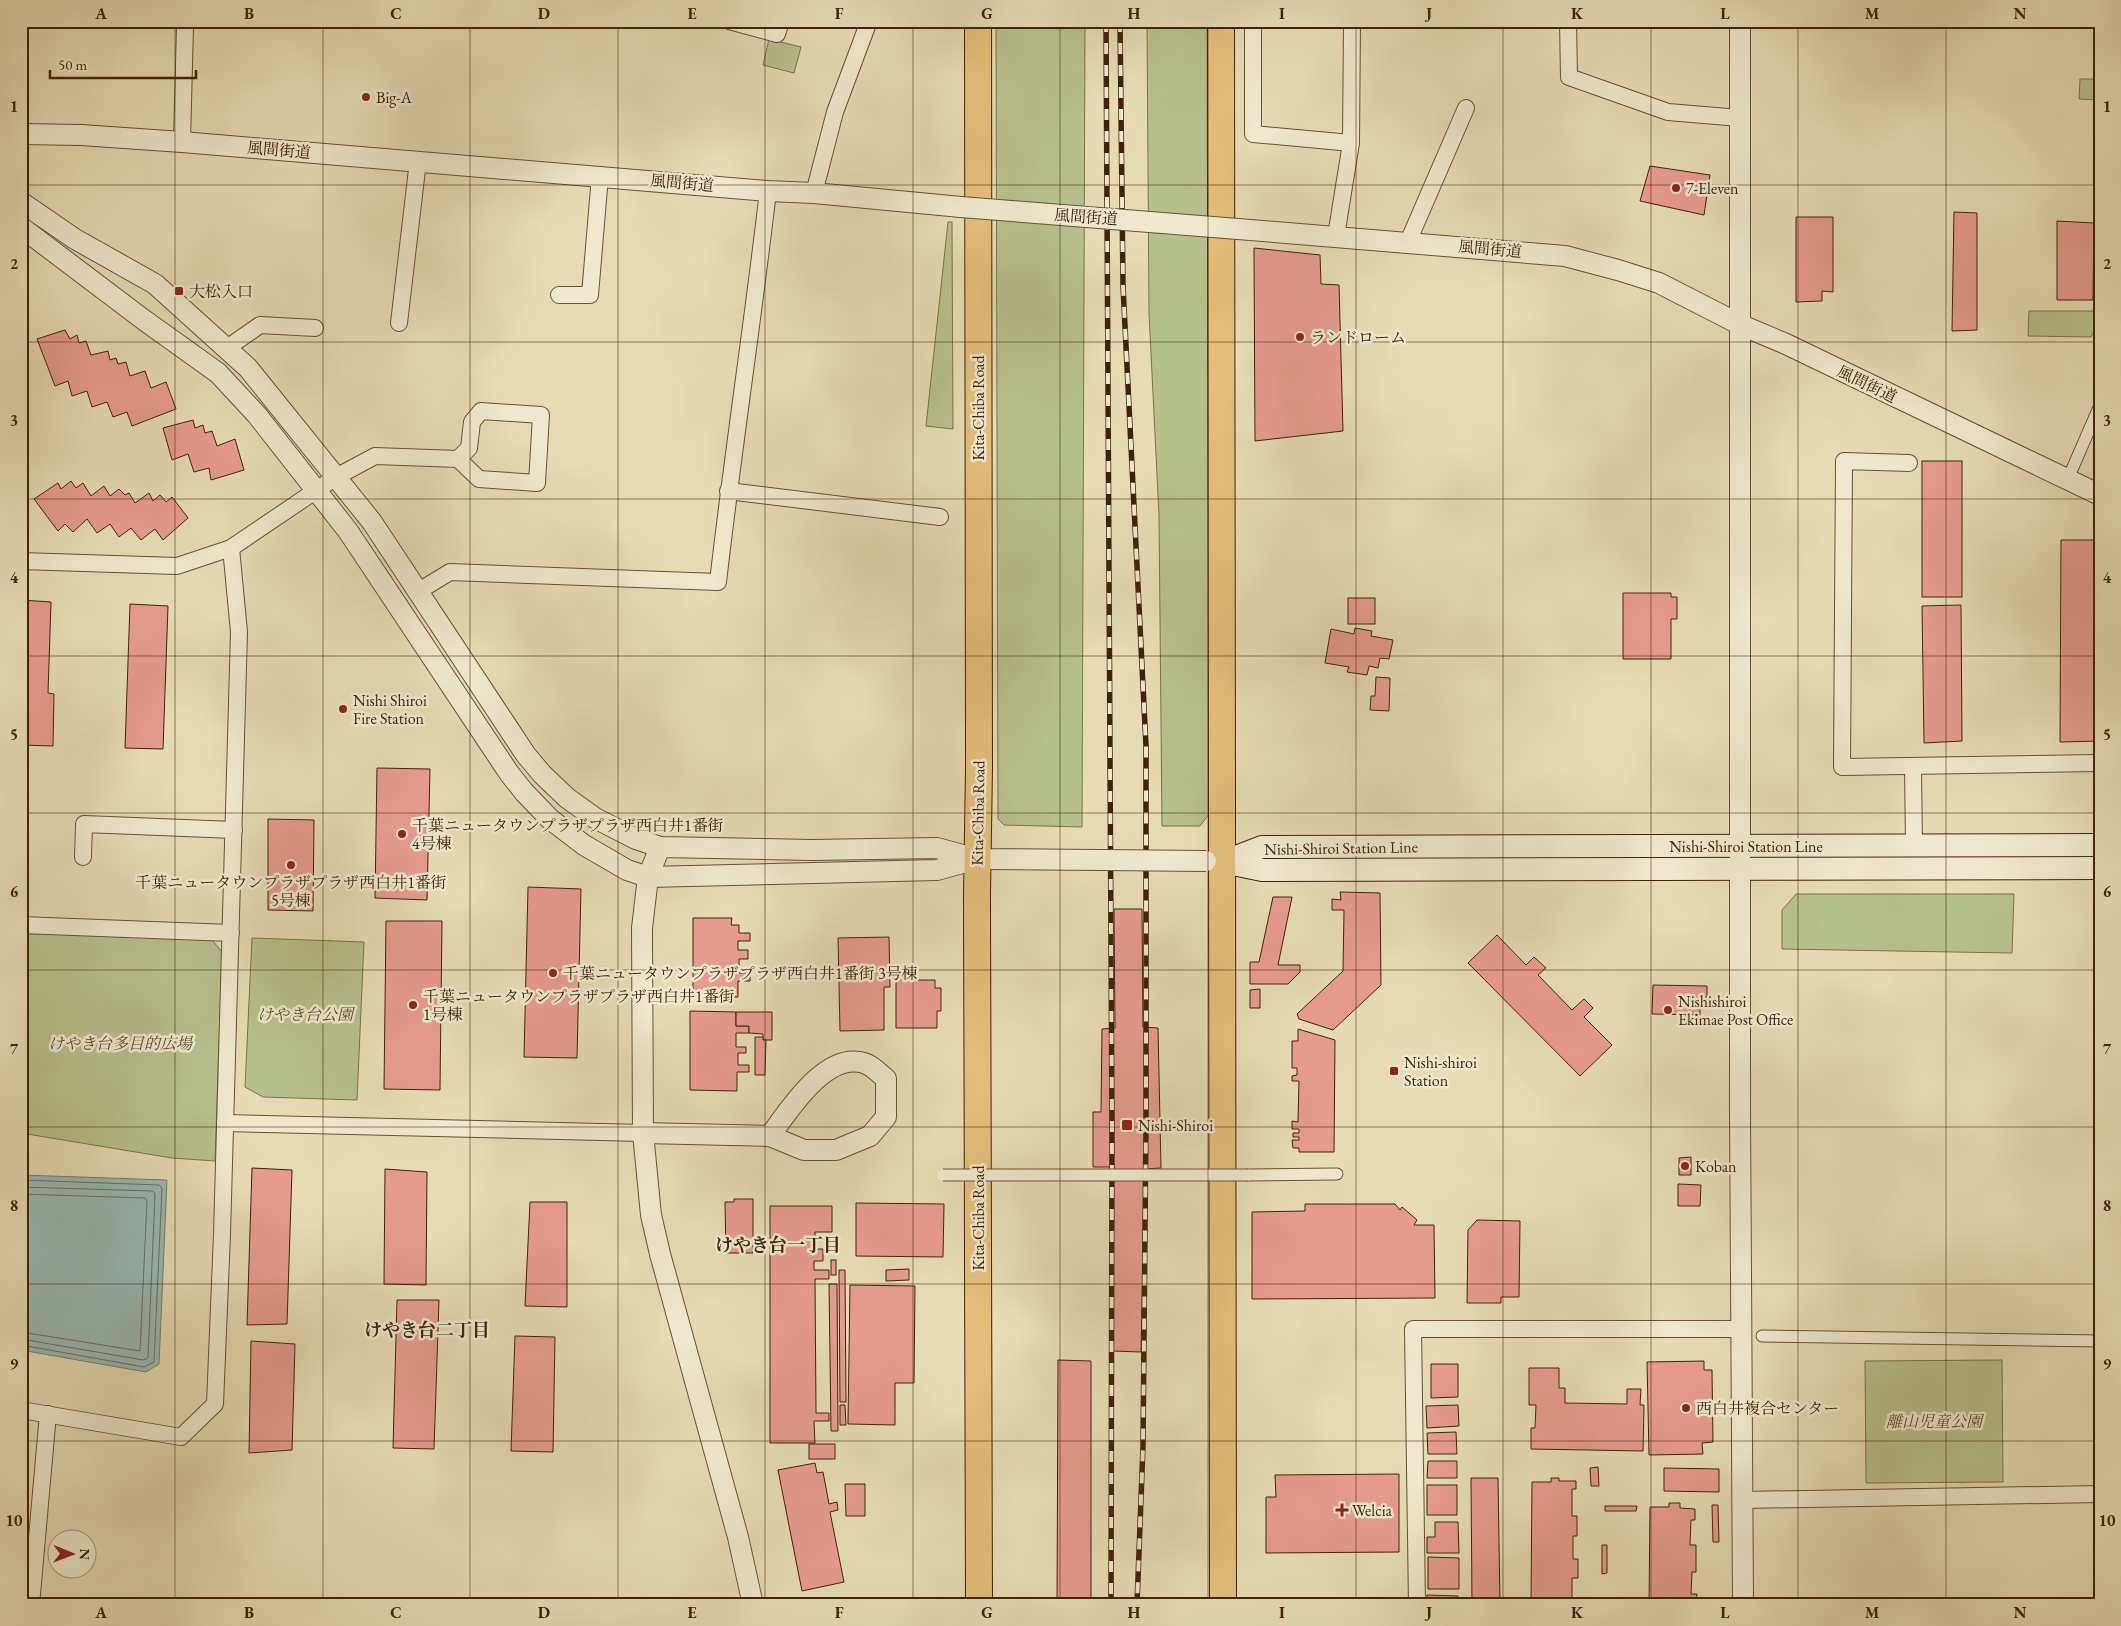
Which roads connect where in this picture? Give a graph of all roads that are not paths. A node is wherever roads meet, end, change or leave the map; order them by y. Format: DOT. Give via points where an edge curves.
graph roads {
  1 [pos="189,21"];
  2 [pos="729,21"];
  3 [pos="781,21"];
  4 [pos="869,21"];
  5 [pos="978,21"];
  6 [pos="1222,21"];
  7 [pos="1252,21"];
  8 [pos="1352,21"];
  9 [pos="1568,21"];
  10 [pos="1740,21"];
  11 [pos="1466,108"];
  12 [pos="1740,118"];
  13 [pos="21,134"];
  14 [pos="182,142"];
  15 [pos="1351,143"];
  16 [pos="418,161"];
  17 [pos="600,176"];
  18 [pos="768,191"];
  19 [pos="814,193"];
  20 [pos="21,202"];
  21 [pos="21,227"];
  22 [pos="1336,236"];
  23 [pos="1408,242"];
  24 [pos="559,296"];
  25 [pos="400,323"];
  26 [pos="1741,325"];
  27 [pos="315,328"];
  28 [pos="228,348"];
  29 [pos="2100,405"];
  30 [pos="458,458"];
  31 [pos="1909,463"];
  32 [pos="336,477"];
  33 [pos="2067,481"];
  34 [pos="728,491"];
  35 [pos="316,492"];
  36 [pos="2100,495"];
  37 [pos="940,516"];
  38 [pos="231,548"];
  39 [pos="21,561"];
  40 [pos="417,592"];
  41 [pos="2100,763"];
  42 [pos="1913,766"];
  43 [pos="234,830"];
  44 [pos="1914,845"];
  45 [pos="2100,845"];
  46 [pos="660,847"];
  47 [pos="1740,847"];
  48 [pos="83,858"];
  49 [pos="987,859"];
  50 [pos="1214,862"];
  51 [pos="2100,868"];
  52 [pos="1741,869"];
  53 [pos="648,877"];
  54 [pos="21,925"];
  55 [pos="231,933"];
  56 [pos="225,1124"];
  57 [pos="643,1133"];
  58 [pos="770,1136"];
  59 [pos="1337,1174"];
  60 [pos="943,1175"];
  61 [pos="1741,1329"];
  62 [pos="1762,1336"];
  63 [pos="2100,1341"];
  64 [pos="21,1410"];
  65 [pos="48,1414"];
  66 [pos="2100,1494"];
  67 [pos="1742,1500"];
  68 [pos="21,1598"];
  69 [pos="31,1605"];
  70 [pos="752,1605"];
  71 [pos="979,1605"];
  72 [pos="1223,1605"];
  73 [pos="1417,1605"];
  74 [pos="1743,1605"];
  1 -- 14 [label="street" via="185,26"];
  2 -- 3 [label="street" via="778,34"];
  4 -- 19 [label="street" via="835,112"];
  5 -- 49 [label="highway, Kita-Chiba Road" via="979,767"];
  6 -- 50 [label="highway"];
  7 -- 15 [label="street" via="1253,134"];
  8 -- 15 [label="street"];
  9 -- 12 [label="street" via="1569,77 1668,112"];
  10 -- 12 [label="street"];
  11 -- 23 [label="street"];
  12 -- 26 [label="street"];
  13 -- 14 [label="street, 風間街道"];
  14 -- 16 [label="street, 風間街道"];
  15 -- 22 [label="street"];
  16 -- 17 [label="street, 風間街道"];
  16 -- 25 [label="street"];
  17 -- 18 [label="street, 風間街道"];
  17 -- 24 [label="street" via="590,295"];
  18 -- 19 [label="street, 風間街道"];
  18 -- 34 [label="street" via="752,332"];
  19 -- 22 [label="street, 風間街道, bridge"];
  20 -- 28 [label="street" via="75,240 155,284"];
  21 -- 35 [label="street" via="218,373 262,422"];
  22 -- 23 [label="street, 風間街道"];
  23 -- 26 [label="street, 風間街道" via="1565,256 1659,283"];
  26 -- 33 [label="street, 風間街道"];
  26 -- 47 [label="street"];
  27 -- 28 [label="street" via="260,324"];
  28 -- 32 [label="street"];
  29 -- 33 [label="street"];
  30 -- 30 [label="street" via="469,448 472,422 481,411 541,415 537,483 479,480"];
  30 -- 32 [label="street" via="376,456"];
  31 -- 42 [label="street" via="1844,461 1842,767"];
  32 -- 35 [label="street"];
  32 -- 40 [label="street" via="372,522"];
  33 -- 36 [label="street, 風間街道"];
  34 -- 37 [label="street"];
  34 -- 40 [label="street" via="718,582 450,572"];
  35 -- 38 [label="street"];
  35 -- 53 [label="street" via="348,531 524,792 550,819 584,845 627,870"];
  38 -- 39 [label="street" via="177,566"];
  38 -- 43 [label="street" via="239,632"];
  40 -- 46 [label="street" via="542,774 595,818"];
  41 -- 42 [label="street"];
  42 -- 44 [label="street"];
  43 -- 48 [label="street" via="84,824"];
  43 -- 55 [label="street"];
  44 -- 45 [label="main road, Nishi-Shiroi Station Line"];
  44 -- 47 [label="main road, Nishi-Shiroi Station Line"];
  46 -- 49 [label="street" via="937,848"];
  46 -- 53 [label="street"];
  47 -- 50 [label="main road, Nishi-Shiroi Station Line" via="1262,847"];
  47 -- 52 [label="street"];
  49 -- 50 [label="street, bridge"];
  49 -- 53 [label="street" via="937,870"];
  49 -- 71 [label="highway, Kita-Chiba Road"];
  50 -- 52 [label="main road, Nishi-Shiroi Station Line" via="1262,870"];
  50 -- 72 [label="highway"];
  51 -- 52 [label="main road, Nishi-Shiroi Station Line"];
  52 -- 61 [label="street"];
  53 -- 57 [label="street" via="642,928"];
  54 -- 55 [label="street"];
  55 -- 56 [label="street"];
  56 -- 57 [label="street"];
  56 -- 65 [label="street" via="215,1404 181,1437"];
  57 -- 58 [label="street"];
  57 -- 70 [label="street" via="651,1215 738,1537"];
  58 -- 58 [label="street" via="809,1085 842,1062 865,1063 886,1079 886,1117 870,1136 836,1150 804,1150"];
  59 -- 60 [label="street, bridge"];
  61 -- 67 [label="street"];
  61 -- 73 [label="street" via="1413,1329"];
  62 -- 63 [label="street"];
  64 -- 65 [label="street"];
  65 -- 69 [label="street"];
  66 -- 67 [label="street"];
  67 -- 74 [label="street"];
  68 -- 69 [label="street"];
}
